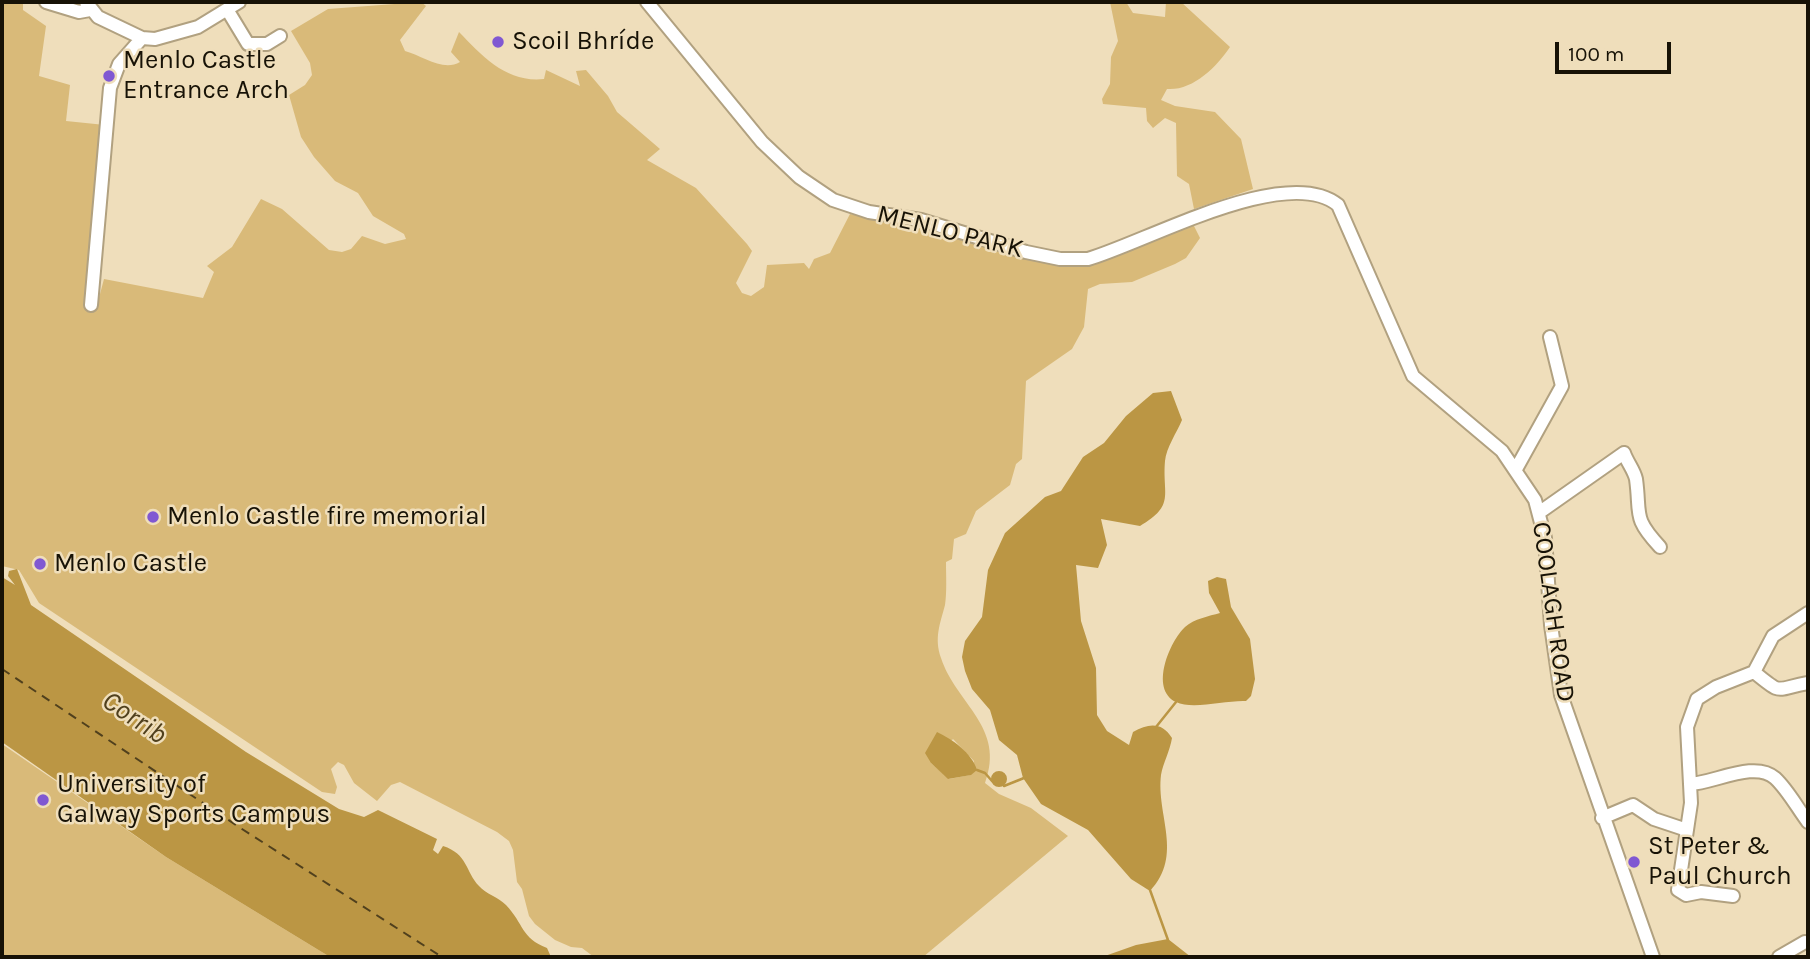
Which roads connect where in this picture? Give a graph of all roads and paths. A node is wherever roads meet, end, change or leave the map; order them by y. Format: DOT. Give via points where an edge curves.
graph roads {
  1 [pos="46,2"];
  2 [pos="240,2"];
  3 [pos="647,2"];
  4 [pos="88,6"];
  5 [pos="228,11"];
  6 [pos="280,36"];
  7 [pos="142,38"];
  8 [pos="1330,198"];
  9 [pos="92,305"];
  10 [pos="1550,337"];
  11 [pos="1516,469"];
  12 [pos="1540,512"];
  13 [pos="1660,547"];
  14 [pos="1808,613"];
  15 [pos="1754,672"];
  16 [pos="1808,684"];
  17 [pos="1690,784"];
  18 [pos="1602,818"];
  19 [pos="1808,822"];
  20 [pos="1687,830"];
  21 [pos="1733,896"];
  22 [pos="1805,942"];
  23 [pos="1788,955"];
  24 [pos="1653,957"];
  1 -- 4 [label="street" via="71,10"];
  2 -- 5 [label="street"];
  3 -- 8 [label="street, MENLO PARK" via="762,142 799,177 845,207 921,220 1048,256 1088,260 1261,196 1308,193"];
  4 -- 7 [label="street"];
  5 -- 6 [label="street" via="248,44 267,44"];
  5 -- 7 [label="street" via="182,33"];
  7 -- 9 [label="street" via="119,64 110,88"];
  8 -- 11 [label="street, COOLAGH ROAD" via="1346,216 1413,376 1481,431"];
  10 -- 11 [label="street" via="1562,386"];
  11 -- 12 [label="street, COOLAGH ROAD"];
  12 -- 13 [label="street" via="1624,453 1636,479 1636,511"];
  12 -- 18 [label="street, COOLAGH ROAD" via="1558,682"];
  14 -- 15 [label="street" via="1773,636"];
  15 -- 16 [label="street" via="1782,691"];
  15 -- 17 [label="street" via="1697,699 1687,727"];
  17 -- 19 [label="street" via="1762,772 1774,778"];
  17 -- 20 [label="street"];
  18 -- 20 [label="street" via="1633,805 1654,819"];
  18 -- 24 [label="street, COOLAGH ROAD"];
  20 -- 21 [label="street" via="1680,894"];
  22 -- 23 [label="street"];
}
